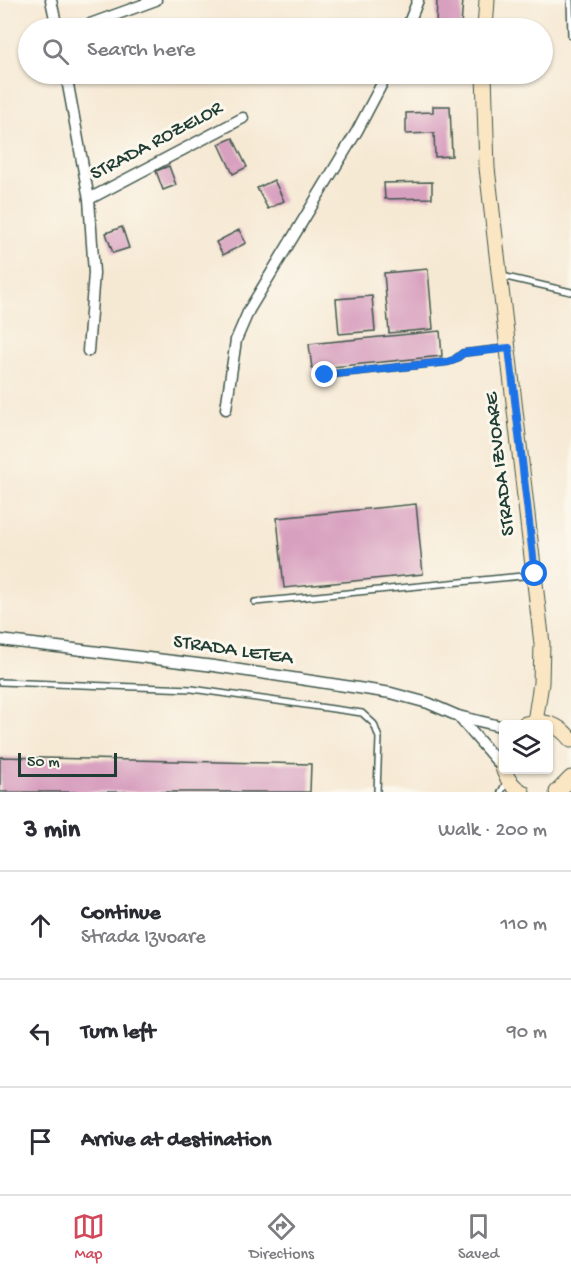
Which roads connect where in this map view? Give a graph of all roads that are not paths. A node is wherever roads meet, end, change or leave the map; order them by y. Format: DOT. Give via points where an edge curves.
graph roads {
  1 [pos="51,0"];
  2 [pos="156,0"];
  3 [pos="418,0"];
  4 [pos="487,0"];
  5 [pos="570,0"];
  6 [pos="55,18"];
  7 [pos="106,18"];
  8 [pos="411,18"];
  9 [pos="486,18"];
  10 [pos="571,36"];
  11 [pos="68,84"];
  12 [pos="382,84"];
  13 [pos="484,84"];
  14 [pos="243,118"];
  15 [pos="89,199"];
  16 [pos="500,276"];
  17 [pos="571,291"];
  18 [pos="509,348"];
  19 [pos="88,351"];
  20 [pos="325,375"];
  21 [pos="226,409"];
  22 [pos="535,574"];
  23 [pos="255,602"];
  24 [pos="0,640"];
  25 [pos="0,682"];
  26 [pos="541,683"];
  27 [pos="458,716"];
  28 [pos="531,720"];
  29 [pos="554,725"];
  30 [pos="499,726"];
  31 [pos="571,739"];
  32 [pos="511,786"];
  33 [pos="377,792"];
  1 -- 6 [label="street"];
  2 -- 7 [label="street"];
  3 -- 8 [label="street"];
  4 -- 9 [label="main road"];
  5 -- 10 [label="lane"];
  11 -- 15 [label="street, STRADA ROZELOR"];
  12 -- 21 [label="street" via="249,310 236,340"];
  13 -- 16 [label="main road, STRADA IZVOARE" via="487,168"];
  14 -- 15 [label="street, STRADA ROZELOR"];
  15 -- 19 [label="street, STRADA ROZELOR" via="94,273"];
  16 -- 17 [label="lane"];
  16 -- 18 [label="main road, STRADA IZVOARE"];
  18 -- 20 [label="lane" via="463,353 448,362"];
  18 -- 22 [label="main road, STRADA IZVOARE"];
  22 -- 23 [label="lane"];
  22 -- 26 [label="main road, STRADA IZVOARE" via="542,644"];
  24 -- 27 [label="street, STRADA LETEA" via="391,693 428,702"];
  25 -- 33 [label="lane" via="192,689 362,713 374,724 379,738"];
  26 -- 28 [label="main road, STRADA IZVOARE"];
  26 -- 29 [label="main road, STRADA IZVOARE"];
  27 -- 30 [label="street"];
  27 -- 32 [label="street"];
  29 -- 31 [label="main road"];
}
